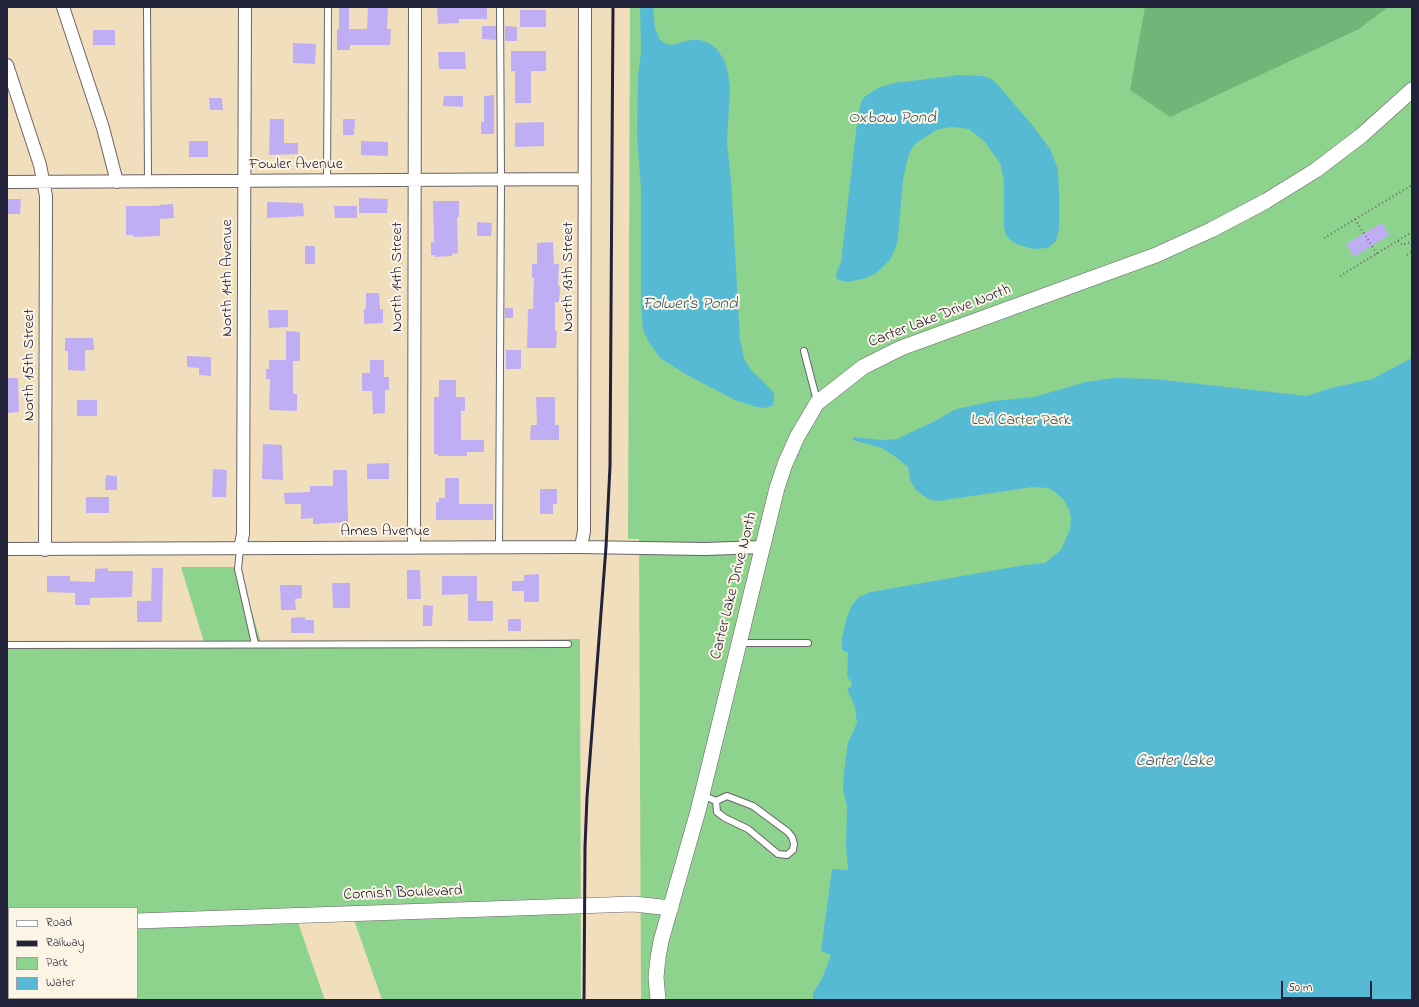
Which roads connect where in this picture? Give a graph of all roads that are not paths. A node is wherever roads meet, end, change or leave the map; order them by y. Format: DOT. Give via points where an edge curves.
graph roads {
  1 [pos="63,7"];
  2 [pos="147,7"];
  3 [pos="245,7"];
  4 [pos="328,7"];
  5 [pos="415,7"];
  6 [pos="500,7"];
  7 [pos="585,7"];
  8 [pos="7,65"];
  9 [pos="1412,90"];
  10 [pos="585,179"];
  11 [pos="415,180"];
  12 [pos="501,180"];
  13 [pos="148,181"];
  14 [pos="244,181"];
  15 [pos="327,181"];
  16 [pos="7,182"];
  17 [pos="43,182"];
  18 [pos="117,182"];
  19 [pos="804,351"];
  20 [pos="817,403"];
  21 [pos="581,547"];
  22 [pos="763,547"];
  23 [pos="414,548"];
  24 [pos="499,548"];
  25 [pos="7,549"];
  26 [pos="240,549"];
  27 [pos="45,550"];
  28 [pos="740,643"];
  29 [pos="808,643"];
  30 [pos="255,644"];
  31 [pos="568,644"];
  32 [pos="7,645"];
  33 [pos="702,795"];
  34 [pos="716,801"];
  35 [pos="671,908"];
  36 [pos="138,921"];
  37 [pos="658,1000"];
  1 -- 18 [label="street" via="103,128"];
  2 -- 13 [label="lane"];
  3 -- 14 [label="street, North 14th Avenue"];
  4 -- 15 [label="lane"];
  5 -- 11 [label="street, North 14th Street"];
  6 -- 12 [label="lane"];
  7 -- 10 [label="street, North 13th Street"];
  8 -- 17 [label="street, North 15th Street" via="40,165"];
  9 -- 20 [label="street, Carter Lake Drive North" via="1362,135 1316,170 1266,201 1211,230 1156,255 901,348 863,367"];
  10 -- 12 [label="street, Fowler Avenue"];
  10 -- 21 [label="street, North 13th Street" via="584,531"];
  11 -- 12 [label="street, Fowler Avenue"];
  11 -- 15 [label="street, Fowler Avenue"];
  11 -- 23 [label="street, North 14th Street"];
  12 -- 24 [label="lane"];
  13 -- 14 [label="street, Fowler Avenue"];
  13 -- 18 [label="street, Fowler Avenue"];
  14 -- 15 [label="street, Fowler Avenue"];
  14 -- 26 [label="street, North 14th Avenue" via="243,534"];
  16 -- 17 [label="street, Fowler Avenue"];
  17 -- 18 [label="street, Fowler Avenue"];
  17 -- 27 [label="street, North 15th Street" via="46,196"];
  19 -- 20 [label="lane"];
  20 -- 22 [label="street, Carter Lake Drive North" via="796,436 785,464"];
  21 -- 22 [label="street, Ames Avenue"];
  21 -- 24 [label="street, Ames Avenue"];
  22 -- 28 [label="street, Carter Lake Drive North"];
  23 -- 24 [label="street, Ames Avenue"];
  23 -- 26 [label="street, Ames Avenue"];
  25 -- 27 [label="street, Ames Avenue"];
  26 -- 27 [label="street, Ames Avenue"];
  26 -- 30 [label="lane" via="238,569"];
  28 -- 29 [label="lane"];
  28 -- 33 [label="street, Carter Lake Drive North"];
  30 -- 31 [label="lane"];
  30 -- 32 [label="lane"];
  33 -- 34 [label="lane"];
  33 -- 35 [label="street, Carter Lake Drive North"];
  34 -- 34 [label="lane" via="717,812 748,829 778,854 787,855 793,850 794,844 788,832 753,806 727,796"];
  35 -- 36 [label="street, Cornish Boulevard" via="634,904"];
  35 -- 37 [label="street, Carter Lake Drive North" via="658,958"];
}
